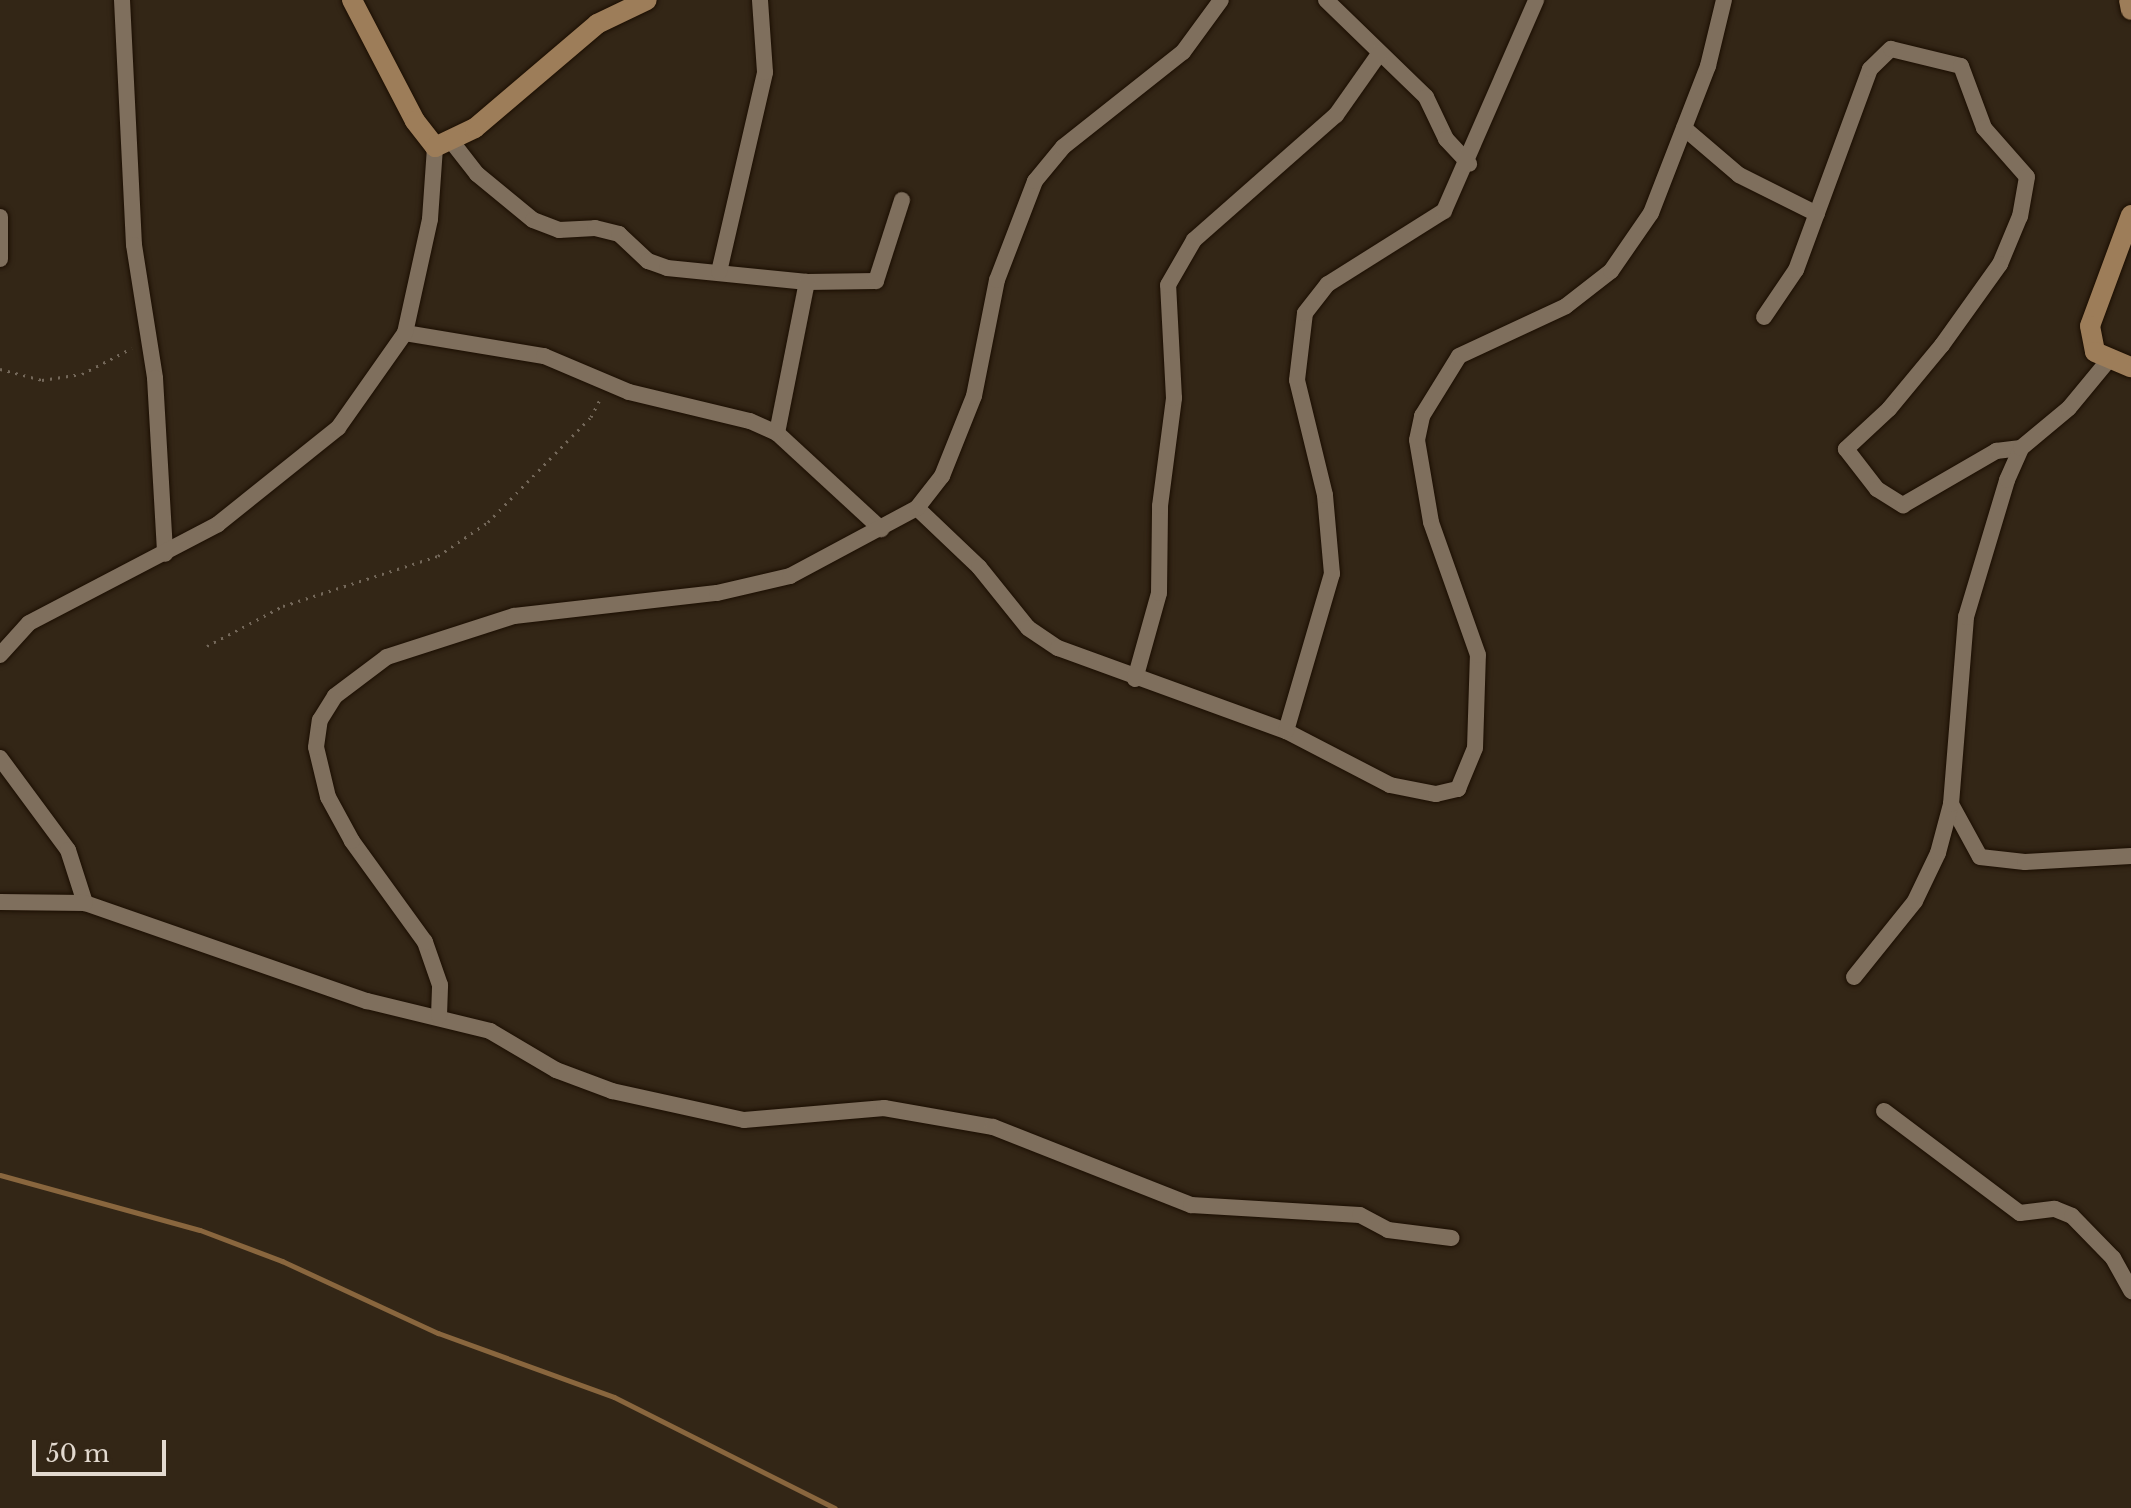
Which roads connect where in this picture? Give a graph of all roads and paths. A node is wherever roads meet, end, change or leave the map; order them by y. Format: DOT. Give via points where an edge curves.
graph roads {
  1 [pos="122,0"];
  2 [pos="647,0"];
  3 [pos="760,0"];
  4 [pos="1221,0"];
  5 [pos="1326,0"];
  6 [pos="1536,0"];
  7 [pos="1724,0"];
  8 [pos="2129,0"];
  9 [pos="353,1"];
  10 [pos="2131,10"];
  11 [pos="1379,54"];
  12 [pos="1684,128"];
  13 [pos="444,144"];
  14 [pos="1469,164"];
  15 [pos="902,200"];
  16 [pos="1817,214"];
  17 [pos="2131,215"];
  18 [pos="0,217"];
  19 [pos="0,259"];
  20 [pos="719,272"];
  21 [pos="807,282"];
  22 [pos="1764,317"];
  23 [pos="146,325"];
  24 [pos="405,333"];
  25 [pos="2107,362"];
  26 [pos="2131,367"];
  27 [pos="0,369"];
  28 [pos="608,382"];
  29 [pos="777,433"];
  30 [pos="2021,448"];
  31 [pos="917,508"];
  32 [pos="881,529"];
  33 [pos="165,554"];
  34 [pos="207,646"];
  35 [pos="0,655"];
  36 [pos="1135,679"];
  37 [pos="1286,731"];
  38 [pos="0,758"];
  39 [pos="1951,804"];
  40 [pos="2131,856"];
  41 [pos="0,902"];
  42 [pos="85,903"];
  43 [pos="1854,977"];
  44 [pos="439,1016"];
  45 [pos="1884,1111"];
  46 [pos="1451,1238"];
  47 [pos="2131,1291"];
  1 -- 23 [label="street" via="134,245"];
  2 -- 13 [label="main road" via="597,24"];
  3 -- 20 [label="street" via="764,83"];
  4 -- 31 [label="street" via="1183,52 1063,147 1035,181 997,280 974,396 942,476"];
  5 -- 11 [label="street"];
  6 -- 14 [label="street"];
  7 -- 12 [label="street"];
  8 -- 10 [label="main road"];
  9 -- 13 [label="main road" via="415,121"];
  11 -- 14 [label="street" via="1426,97 1446,139"];
  11 -- 36 [label="street" via="1336,115 1194,240 1168,285 1174,398 1160,506 1159,593"];
  12 -- 16 [label="street" via="1739,175"];
  12 -- 37 [label="street" via="1651,213 1611,271 1566,306 1459,356 1422,416 1417,440 1431,522 1478,655 1475,748 1464,783 1436,794 1390,785"];
  13 -- 20 [label="street" via="533,220 559,230 595,228 619,234 667,268"];
  13 -- 24 [label="street"];
  14 -- 37 [label="street" via="1444,211 1328,284 1305,313 1297,380 1327,507 1332,574"];
  15 -- 21 [label="street" via="876,281"];
  16 -- 22 [label="street" via="1796,270"];
  16 -- 30 [label="street" via="1879,56 1913,50 1961,66 1984,128 2027,177 2020,216 2000,264 1942,345 1846,449 1877,489 1903,505 1996,451"];
  17 -- 25 [label="main road" via="2090,326 2095,352"];
  18 -- 19 [label="street"];
  20 -- 21 [label="street"];
  21 -- 29 [label="street"];
  23 -- 27 [label="path" via="127,354 82,374 42,380"];
  23 -- 33 [label="street"];
  24 -- 28 [label="street" via="506,346"];
  24 -- 33 [label="street" via="338,428 307,458 218,524"];
  25 -- 26 [label="main road"];
  25 -- 30 [label="street" via="2069,408"];
  28 -- 29 [label="street"];
  28 -- 34 [label="path" via="591,417 488,522 438,556 283,606"];
  29 -- 32 [label="street"];
  30 -- 39 [label="street" via="1997,504 1966,617"];
  31 -- 32 [label="street"];
  31 -- 36 [label="street" via="979,567 1028,628 1094,666"];
  32 -- 44 [label="street" via="833,558 754,587 593,604 471,628 380,661 335,696 320,720 316,747 328,797 352,841 425,942 440,985"];
  33 -- 35 [label="street" via="29,623"];
  36 -- 37 [label="street"];
  38 -- 42 [label="street" via="68,850"];
  39 -- 40 [label="street" via="1980,857 2025,862"];
  39 -- 43 [label="street" via="1938,853 1915,901"];
  41 -- 42 [label="street"];
  42 -- 44 [label="street" via="367,1001"];
  44 -- 46 [label="street" via="490,1031 556,1070 612,1091 715,1114 788,1120 884,1108 993,1127 1191,1205 1360,1215 1388,1230"];
  45 -- 47 [label="street" via="2020,1213 2055,1209 2072,1216 2113,1258"];
}
